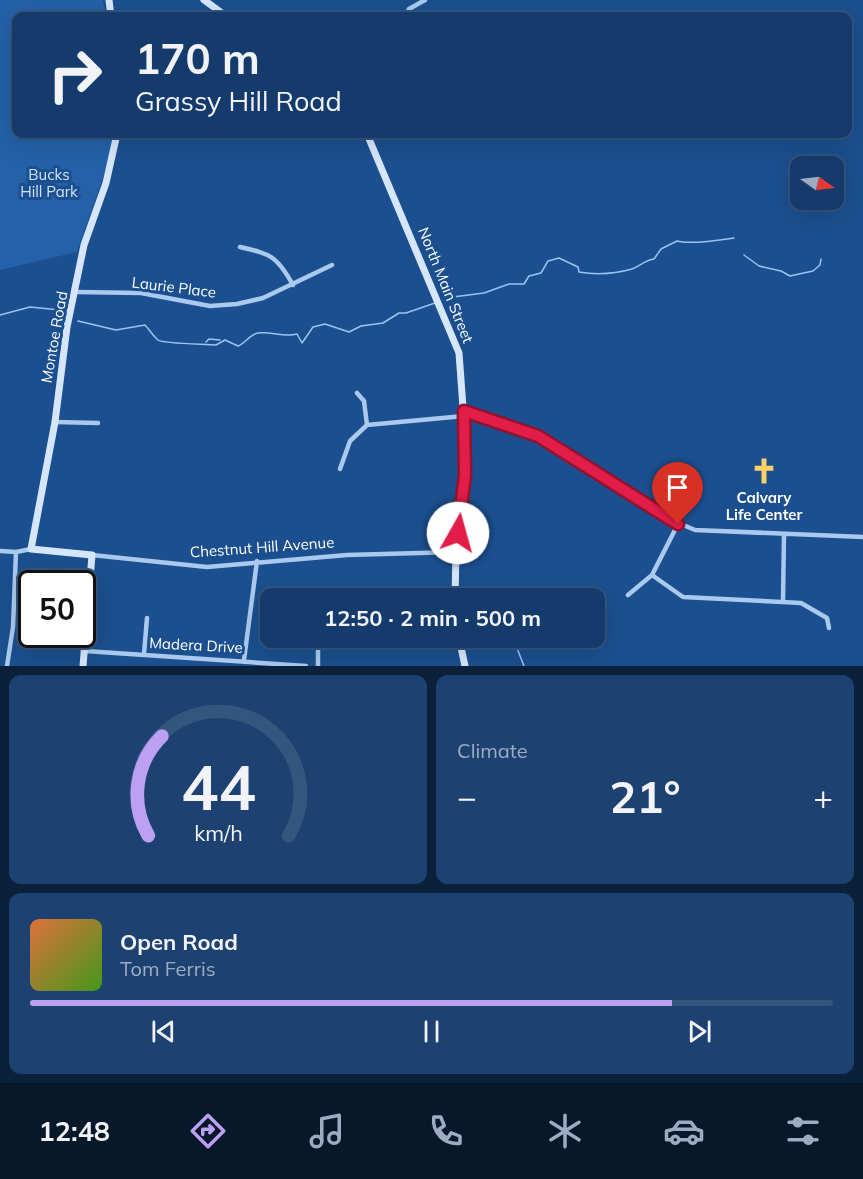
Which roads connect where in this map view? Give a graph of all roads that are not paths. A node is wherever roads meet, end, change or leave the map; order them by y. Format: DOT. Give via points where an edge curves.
graph roads {
  1 [pos="204,0"];
  2 [pos="426,0"];
  3 [pos="220,12"];
  4 [pos="408,12"];
  5 [pos="116,138"];
  6 [pos="369,138"];
  7 [pos="240,247"];
  8 [pos="332,265"];
  9 [pos="293,285"];
  10 [pos="76,292"];
  11 [pos="357,393"];
  12 [pos="464,413"];
  13 [pos="55,422"];
  14 [pos="98,423"];
  15 [pos="367,425"];
  16 [pos="340,469"];
  17 [pos="678,524"];
  18 [pos="784,535"];
  19 [pos="863,537"];
  20 [pos="31,549"];
  21 [pos="0,551"];
  22 [pos="16,552"];
  23 [pos="456,552"];
  24 [pos="92,555"];
  25 [pos="257,561"];
  26 [pos="652,575"];
  27 [pos="455,588"];
  28 [pos="628,595"];
  29 [pos="783,601"];
  30 [pos="147,618"];
  31 [pos="829,628"];
  32 [pos="318,648"];
  33 [pos="461,648"];
  34 [pos="85,651"];
  35 [pos="144,654"];
  36 [pos="244,660"];
  37 [pos="7,666"];
  38 [pos="83,666"];
  39 [pos="306,666"];
  40 [pos="318,666"];
  41 [pos="465,666"];
  1 -- 3 [label="street"];
  2 -- 4 [label="street"];
  5 -- 10 [label="street, Montoe Road" via="106,183 84,244"];
  6 -- 12 [label="street, North Main Street" via="453,334 459,353"];
  7 -- 9 [label="street" via="274,257"];
  8 -- 9 [label="street, Laurie Place"];
  9 -- 10 [label="street, Laurie Place" via="263,298 210,306 141,293"];
  10 -- 13 [label="street, Montoe Road" via="67,327"];
  11 -- 15 [label="street" via="364,401"];
  12 -- 15 [label="street"];
  12 -- 17 [label="street" via="538,436"];
  12 -- 23 [label="street, North Main Street" via="465,475"];
  13 -- 14 [label="street"];
  13 -- 20 [label="street, Montoe Road"];
  15 -- 16 [label="street" via="350,441"];
  17 -- 18 [label="street" via="708,532"];
  17 -- 26 [label="street"];
  18 -- 19 [label="street"];
  18 -- 29 [label="street"];
  20 -- 22 [label="street, Chestnut Hill Avenue"];
  20 -- 24 [label="street, Chestnut Hill Avenue"];
  21 -- 22 [label="street, Chestnut Hill Avenue"];
  22 -- 37 [label="street"];
  23 -- 25 [label="street, Chestnut Hill Avenue"];
  23 -- 27 [label="street, North Main Street"];
  24 -- 25 [label="street, Chestnut Hill Avenue" via="199,566"];
  24 -- 34 [label="street"];
  25 -- 36 [label="street"];
  26 -- 28 [label="street"];
  26 -- 29 [label="street" via="683,597"];
  29 -- 31 [label="street" via="801,603 818,611 827,618"];
  30 -- 35 [label="street"];
  32 -- 40 [label="street"];
  33 -- 41 [label="street"];
  34 -- 35 [label="street, Madera Drive"];
  34 -- 38 [label="street"];
  35 -- 36 [label="street, Madera Drive"];
  36 -- 39 [label="street, Madera Drive"];
}
